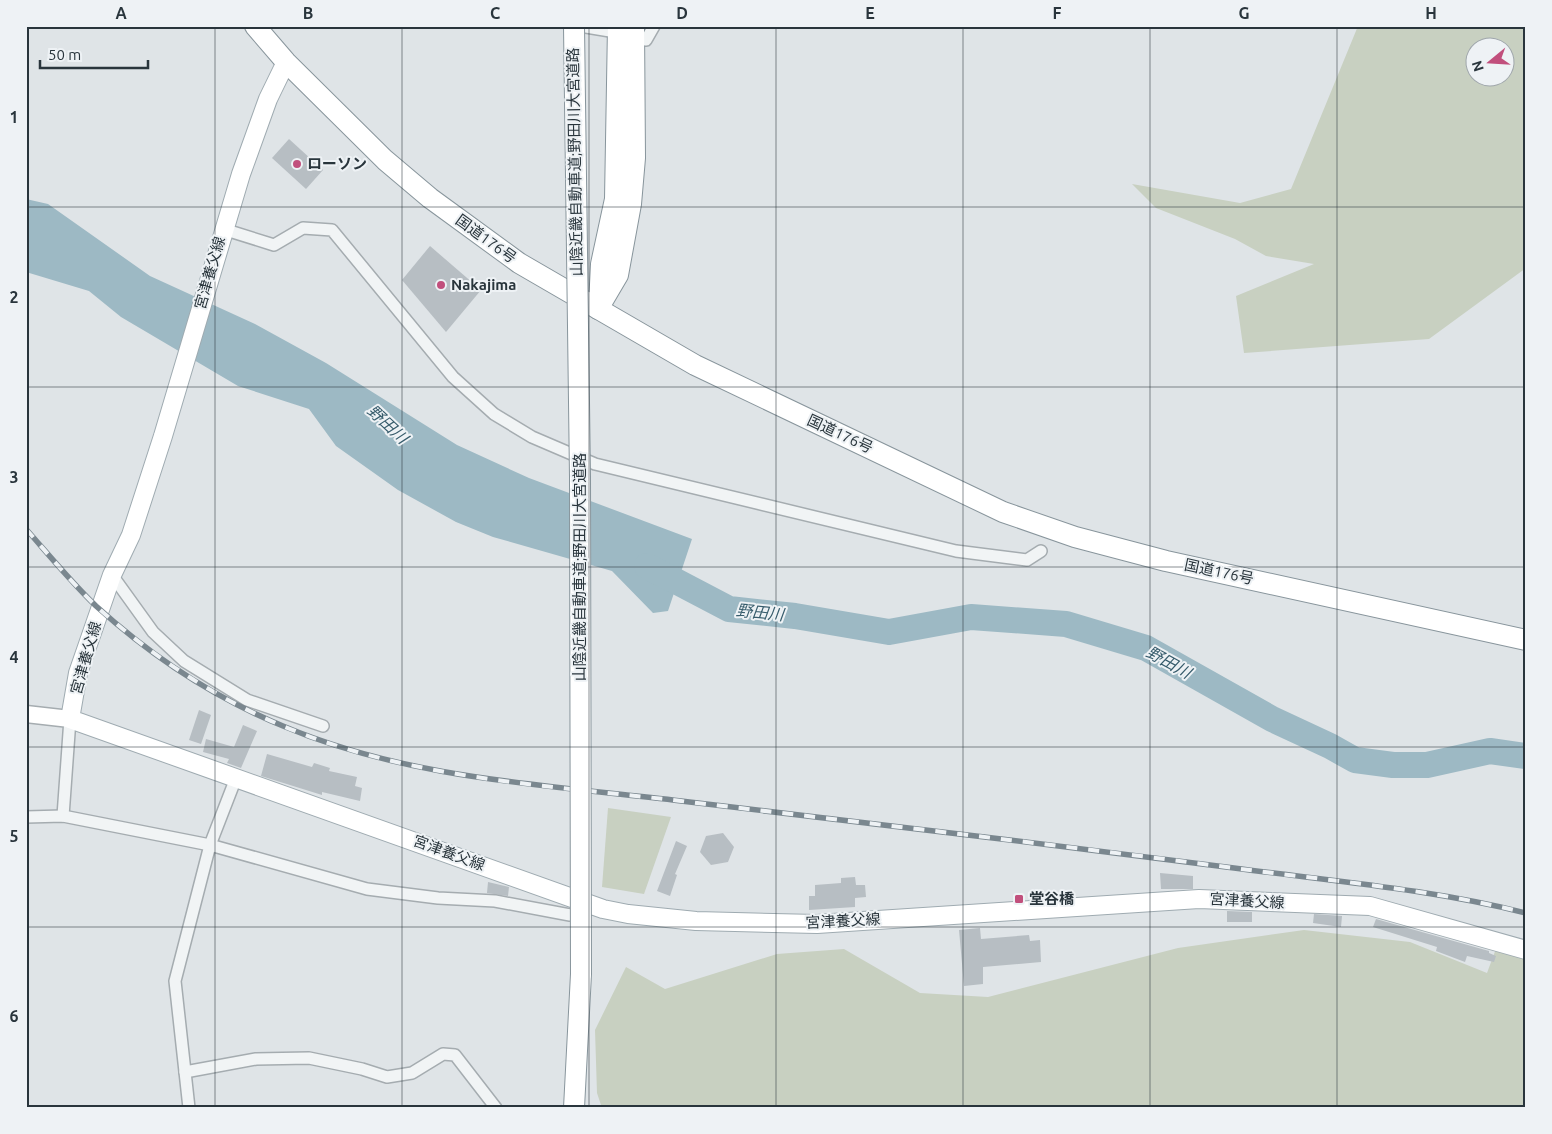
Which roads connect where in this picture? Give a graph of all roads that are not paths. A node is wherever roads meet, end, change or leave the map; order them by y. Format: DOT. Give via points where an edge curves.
graph roads {
  1 [pos="255,26"];
  2 [pos="574,26"];
  3 [pos="580,26"];
  4 [pos="654,26"];
  5 [pos="614,28"];
  6 [pos="637,33"];
  7 [pos="286,62"];
  8 [pos="222,234"];
  9 [pos="598,309"];
  10 [pos="1041,551"];
  11 [pos="112,575"];
  12 [pos="1526,640"];
  13 [pos="26,714"];
  14 [pos="70,719"];
  15 [pos="323,726"];
  16 [pos="236,778"];
  17 [pos="63,816"];
  18 [pos="26,818"];
  19 [pos="210,846"];
  20 [pos="603,909"];
  21 [pos="1526,950"];
  22 [pos="185,1072"];
  23 [pos="189,1108"];
  24 [pos="496,1108"];
  25 [pos="574,1108"];
  1 -- 7 [label="highway, 国道176号"];
  2 -- 25 [label="highway, 山陰近畿自動車道;野田川大宮道路, bridge" via="580,487 581,974"];
  3 -- 5 [label="street"];
  4 -- 6 [label="street" via="646,40"];
  5 -- 9 [label="highway" via="615,199 601,264"];
  6 -- 9 [label="highway" via="631,204 618,276"];
  7 -- 8 [label="main road, 宮津養父線" via="268,99"];
  7 -- 9 [label="highway, 国道176号" via="385,160 430,198 519,263"];
  8 -- 10 [label="street" via="274,245 303,228 332,230 453,377 494,414 532,437 595,464 956,551 1027,560"];
  8 -- 11 [label="main road, 宮津養父線" via="131,535"];
  9 -- 12 [label="highway, 国道176号" via="695,365 1010,514 1075,537 1166,561"];
  11 -- 14 [label="main road, 宮津養父線" via="78,673"];
  11 -- 15 [label="street" via="154,632 184,661 247,700"];
  13 -- 14 [label="main road"];
  14 -- 16 [label="main road, 宮津養父線"];
  14 -- 17 [label="street"];
  16 -- 19 [label="street"];
  16 -- 20 [label="main road, 宮津養父線"];
  17 -- 18 [label="street"];
  17 -- 19 [label="street"];
  19 -- 20 [label="street" via="367,889 495,901 570,915"];
  19 -- 22 [label="street" via="175,981"];
  20 -- 21 [label="main road, 宮津養父線" via="696,921 817,924 1199,899 1370,906"];
  22 -- 23 [label="street"];
  22 -- 24 [label="street" via="256,1059 309,1058 387,1077 412,1073 443,1054 455,1055"];
}
